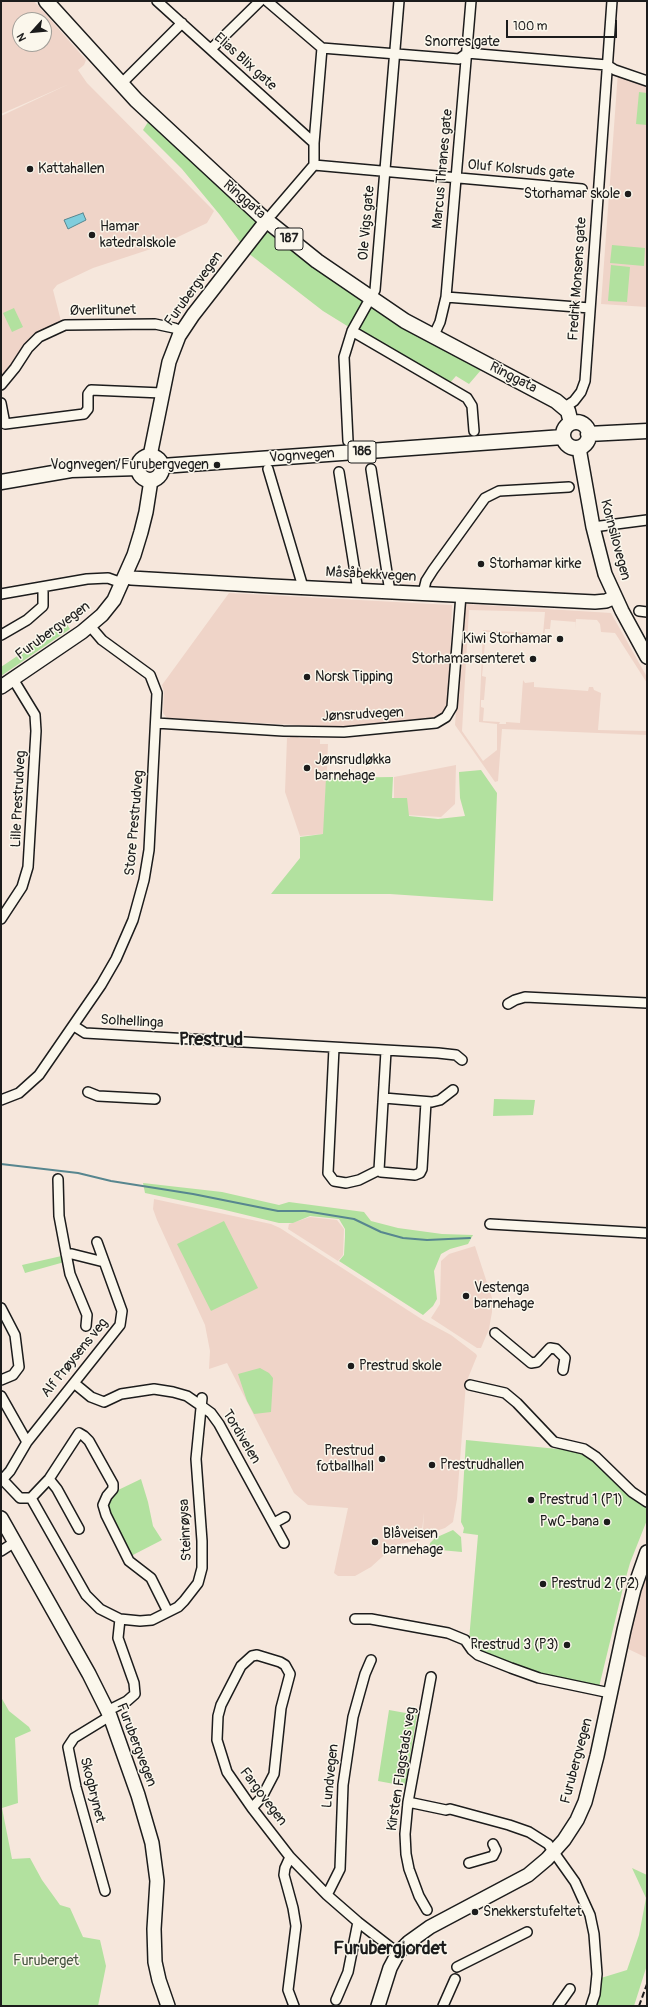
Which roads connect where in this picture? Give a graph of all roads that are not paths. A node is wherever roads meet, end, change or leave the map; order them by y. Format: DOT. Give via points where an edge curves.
graph roads {
  1 [pos="46,1"];
  2 [pos="157,1"];
  3 [pos="260,1"];
  4 [pos="267,1"];
  5 [pos="399,1"];
  6 [pos="471,1"];
  7 [pos="612,1"];
  8 [pos="182,24"];
  9 [pos="322,48"];
  10 [pos="211,49"];
  11 [pos="467,53"];
  12 [pos="394,54"];
  13 [pos="607,65"];
  14 [pos="647,81"];
  15 [pos="121,84"];
  16 [pos="314,143"];
  17 [pos="314,165"];
  18 [pos="385,173"];
  19 [pos="456,178"];
  20 [pos="582,189"];
  21 [pos="270,217"];
  22 [pos="446,297"];
  23 [pos="371,298"];
  24 [pos="590,308"];
  25 [pos="181,331"];
  26 [pos="352,331"];
  27 [pos="433,337"];
  28 [pos="1,385"];
  29 [pos="162,393"];
  30 [pos="1,403"];
  31 [pos="565,407"];
  32 [pos="571,423"];
  33 [pos="3,425"];
  34 [pos="474,431"];
  35 [pos="647,431"];
  36 [pos="588,434"];
  37 [pos="563,437"];
  38 [pos="348,441"];
  39 [pos="578,448"];
  40 [pos="150,456"];
  41 [pos="162,466"];
  42 [pos="139,468"];
  43 [pos="268,468"];
  44 [pos="371,469"];
  45 [pos="339,472"];
  46 [pos="150,480"];
  47 [pos="1,482"];
  48 [pos="569,487"];
  49 [pos="647,520"];
  50 [pos="593,527"];
  51 [pos="124,580"];
  52 [pos="43,586"];
  53 [pos="303,587"];
  54 [pos="358,591"];
  55 [pos="390,592"];
  56 [pos="423,593"];
  57 [pos="1,594"];
  58 [pos="461,595"];
  59 [pos="615,597"];
  60 [pos="90,626"];
  61 [pos="1,635"];
  62 [pos="647,657"];
  63 [pos="13,679"];
  64 [pos="1,687"];
  65 [pos="156,723"];
  66 [pos="1,919"];
  67 [pos="647,1003"];
  68 [pos="508,1004"];
  69 [pos="74,1026"];
  70 [pos="334,1048"];
  71 [pos="386,1051"];
  72 [pos="462,1060"];
  73 [pos="453,1090"];
  74 [pos="88,1092"];
  75 [pos="384,1098"];
  76 [pos="155,1099"];
  77 [pos="1,1100"];
  78 [pos="426,1102"];
  79 [pos="379,1170"];
  80 [pos="58,1179"];
  81 [pos="490,1224"];
  82 [pos="647,1233"];
  83 [pos="97,1242"];
  84 [pos="66,1254"];
  85 [pos="104,1262"];
  86 [pos="1,1308"];
  87 [pos="86,1326"];
  88 [pos="495,1333"];
  89 [pos="563,1370"];
  90 [pos="1,1380"];
  91 [pos="74,1383"];
  92 [pos="470,1385"];
  93 [pos="1,1396"];
  94 [pos="201,1401"];
  95 [pos="27,1442"];
  96 [pos="49,1479"];
  97 [pos="2,1481"];
  98 [pos="31,1498"];
  99 [pos="647,1502"];
  100 [pos="285,1517"];
  101 [pos="1,1518"];
  102 [pos="274,1523"];
  103 [pos="79,1528"];
  104 [pos="15,1542"];
  105 [pos="284,1542"];
  106 [pos="1,1551"];
  107 [pos="647,1552"];
  108 [pos="168,1612"];
  109 [pos="120,1619"];
  110 [pos="355,1619"];
  111 [pos="371,1660"];
  112 [pos="431,1676"];
  113 [pos="610,1693"];
  114 [pos="108,1714"];
  115 [pos="408,1802"];
  116 [pos="252,1808"];
  117 [pos="493,1844"];
  118 [pos="554,1851"];
  119 [pos="290,1857"];
  120 [pos="469,1863"];
  121 [pos="105,1891"];
  122 [pos="327,1895"];
  123 [pos="426,1910"];
  124 [pos="358,1922"];
  125 [pos="527,1932"];
  126 [pos="398,1953"];
  127 [pos="457,1967"];
  128 [pos="455,1979"];
  129 [pos="570,1989"];
  130 [pos="336,2000"];
  131 [pos="168,2006"];
  132 [pos="294,2006"];
  133 [pos="378,2006"];
  134 [pos="443,2006"];
  135 [pos="558,2006"];
  136 [pos="591,2006"];
  1 -- 15 [label="main road, Ringgata / 187"];
  2 -- 8 [label="street, Elias Blix gate"];
  3 -- 10 [label="street"];
  4 -- 9 [label="street"];
  5 -- 12 [label="street, Ole Vigs gate"];
  6 -- 11 [label="street, Marcus Thranes gate"];
  7 -- 13 [label="street, Fredrik Monsens gate"];
  8 -- 10 [label="street, Elias Blix gate"];
  8 -- 15 [label="street"];
  9 -- 12 [label="street, Snorres gate"];
  9 -- 16 [label="street"];
  10 -- 16 [label="street, Elias Blix gate"];
  11 -- 12 [label="street, Snorres gate" via="459,59"];
  11 -- 13 [label="street, Snorres gate"];
  11 -- 19 [label="street, Marcus Thranes gate"];
  12 -- 18 [label="street, Ole Vigs gate"];
  13 -- 14 [label="street, Snorres gate"];
  13 -- 24 [label="street, Fredrik Monsens gate"];
  15 -- 21 [label="main road, Ringgata / 187" via="178,141"];
  16 -- 17 [label="street"];
  17 -- 18 [label="street, Oluf Kolsruds gate"];
  17 -- 21 [label="street"];
  18 -- 19 [label="street, Oluf Kolsruds gate"];
  18 -- 23 [label="street, Ole Vigs gate" via="378,265 375,290"];
  19 -- 20 [label="street, Oluf Kolsruds gate"];
  19 -- 22 [label="street, Marcus Thranes gate"];
  21 -- 23 [label="main road, Ringgata / 187" via="317,261"];
  21 -- 25 [label="main road, Furubergvegen"];
  22 -- 24 [label="street"];
  22 -- 27 [label="street, Marcus Thranes gate" via="440,322"];
  23 -- 26 [label="street, Ole Vigs gate"];
  23 -- 27 [label="main road, Ringgata / 187"];
  24 -- 31 [label="street, Fredrik Monsens gate" via="585,381 581,392"];
  25 -- 28 [label="street, Øverlitunet" via="155,324 65,325 39,338 28,348"];
  25 -- 29 [label="main road, Furubergvegen"];
  26 -- 34 [label="street" via="467,398 472,406"];
  26 -- 38 [label="street, Ole Vigs gate" via="344,357"];
  27 -- 31 [label="main road, Ringgata / 187"];
  29 -- 33 [label="street" via="91,390 88,394 88,409 84,414"];
  29 -- 40 [label="main road, Furubergvegen"];
  30 -- 33 [label="street"];
  31 -- 32 [label="main road"];
  32 -- 36 [label="main road" via="582,424"];
  32 -- 37 [label="main road" via="566,427"];
  35 -- 36 [label="main road"];
  36 -- 39 [label="main road" via="587,442"];
  37 -- 39 [label="main road" via="569,446"];
  37 -- 41 [label="main road, Vognvegen / 186"];
  39 -- 50 [label="main road, Kornsilovegen"];
  40 -- 41 [label="main road" via="159,460"];
  40 -- 42 [label="main road" via="142,460"];
  41 -- 46 [label="main road" via="159,476"];
  42 -- 46 [label="main road" via="142,476"];
  42 -- 47 [label="main road" via="71,470"];
  43 -- 53 [label="street"];
  44 -- 55 [label="street"];
  45 -- 54 [label="street"];
  46 -- 51 [label="main road, Furubergvegen" via="146,512"];
  48 -- 56 [label="street" via="499,491 485,498 433,570 426,581"];
  49 -- 50 [label="street"];
  50 -- 59 [label="main road, Kornsilovegen" via="601,561"];
  51 -- 52 [label="street" via="87,579"];
  51 -- 53 [label="main road, Måsåbekkvegen" via="131,578"];
  51 -- 60 [label="main road, Furubergvegen" via="108,609"];
  52 -- 57 [label="street"];
  52 -- 61 [label="street" via="43,606"];
  53 -- 54 [label="main road, Måsåbekkvegen"];
  54 -- 55 [label="main road, Måsåbekkvegen"];
  55 -- 56 [label="main road, Måsåbekkvegen"];
  56 -- 58 [label="main road, Måsåbekkvegen"];
  58 -- 59 [label="main road, Måsåbekkvegen" via="595,602"];
  58 -- 65 [label="street, Jønsrudvegen" via="452,707 446,716 436,723 344,732"];
  59 -- 62 [label="main road, Kornsilovegen"];
  60 -- 63 [label="main road, Furubergvegen"];
  60 -- 65 [label="street, Store Prestrudveg" via="102,640 150,675 157,692"];
  63 -- 64 [label="main road, Furubergvegen"];
  63 -- 66 [label="street, Lille Prestrudveg" via="34,715 36,731 28,867 22,887"];
  65 -- 69 [label="street, Store Prestrudveg" via="149,850 137,908 116,959"];
  67 -- 68 [label="street" via="525,997"];
  69 -- 70 [label="street, Solhellinga" via="85,1033"];
  69 -- 77 [label="street, Store Prestrudveg" via="30,1085 19,1093"];
  70 -- 71 [label="street, Solhellinga"];
  70 -- 79 [label="street" via="328,1173 334,1181 346,1183 360,1180"];
  71 -- 72 [label="street, Solhellinga" via="456,1055"];
  71 -- 75 [label="street"];
  73 -- 78 [label="street" via="440,1100"];
  74 -- 76 [label="street" via="98,1096"];
  75 -- 78 [label="street"];
  75 -- 79 [label="street"];
  78 -- 79 [label="street" via="420,1173 384,1173"];
  80 -- 84 [label="street, Alf Prøysens veg" via="59,1216"];
  81 -- 82 [label="street"];
  83 -- 85 [label="street, Alf Prøysens veg"];
  84 -- 85 [label="street"];
  84 -- 87 [label="street, Alf Prøysens veg" via="70,1274 88,1316"];
  85 -- 91 [label="street, Alf Prøysens veg" via="122,1311 120,1325"];
  86 -- 90 [label="street" via="15,1335 19,1367 13,1375"];
  88 -- 89 [label="street" via="531,1363 537,1362 550,1348 556,1349 565,1358"];
  91 -- 94 [label="street, Tordivelen" via="91,1397 104,1402 121,1394 154,1389"];
  91 -- 95 [label="street, Alf Prøysens veg"];
  92 -- 99 [label="street" via="505,1393 518,1403 554,1442 584,1449 595,1456 632,1492"];
  93 -- 95 [label="street"];
  94 -- 102 [label="street, Tordivelen" via="219,1424"];
  94 -- 108 [label="street, Steinrøysa" via="196,1459 202,1568 198,1583 192,1592 178,1607"];
  95 -- 97 [label="street, Alf Prøysens veg"];
  96 -- 98 [label="street"];
  96 -- 103 [label="street"];
  96 -- 108 [label="street" via="79,1432 89,1441 113,1484 113,1489 103,1505 124,1552 133,1565 151,1578"];
  97 -- 98 [label="street" via="20,1498"];
  98 -- 109 [label="street, Steinrøysa" via="86,1595 100,1608"];
  100 -- 102 [label="street"];
  101 -- 104 [label="main road, Furubergvegen"];
  102 -- 105 [label="street, Tordivelen"];
  104 -- 106 [label="street"];
  104 -- 114 [label="main road, Furubergvegen" via="89,1674"];
  107 -- 113 [label="main road, Furubergvegen" via="634,1589"];
  108 -- 109 [label="street, Steinrøysa" via="152,1620"];
  109 -- 114 [label="street, Skogbrynet" via="118,1638 134,1683 135,1694"];
  110 -- 113 [label="street" via="371,1619 448,1633 465,1640 478,1655 511,1668 539,1678"];
  111 -- 122 [label="street, Lundvegen" via="353,1717 343,1786 340,1869"];
  112 -- 115 [label="street, Kirsten Flagstads veg"];
  113 -- 118 [label="main road, Furubergvegen" via="598,1756 584,1802 571,1829"];
  114 -- 121 [label="street, Skogbrynet" via="74,1738 68,1747 76,1787"];
  114 -- 131 [label="main road, Furubergvegen" via="138,1795 152,1844 157,1881 155,1962"];
  115 -- 118 [label="street" via="450,1809 520,1828 538,1836"];
  115 -- 123 [label="street, Kirsten Flagstads veg" via="406,1854 413,1884"];
  116 -- 116 [label="street, Fargovegen" via="222,1761 217,1740 218,1716 225,1696 245,1660 252,1656 264,1656 280,1662 290,1674 281,1708 274,1774 262,1797"];
  116 -- 119 [label="street, Fargovegen"];
  117 -- 120 [label="street" via="496,1850 493,1856"];
  118 -- 126 [label="main road, Furubergvegen" via="528,1875 430,1927"];
  118 -- 136 [label="street" via="575,1882 590,1915 597,1974"];
  119 -- 122 [label="street, Fargovegen"];
  119 -- 132 [label="street" via="284,1875 296,1926 288,1990"];
  122 -- 124 [label="street, Fargovegen"];
  124 -- 126 [label="street, Fargovegen"];
  124 -- 130 [label="street" via="348,1972"];
  125 -- 127 [label="street"];
  126 -- 133 [label="main road, Furubergvegen" via="384,1981"];
  128 -- 134 [label="street"];
  129 -- 135 [label="street"];
}
